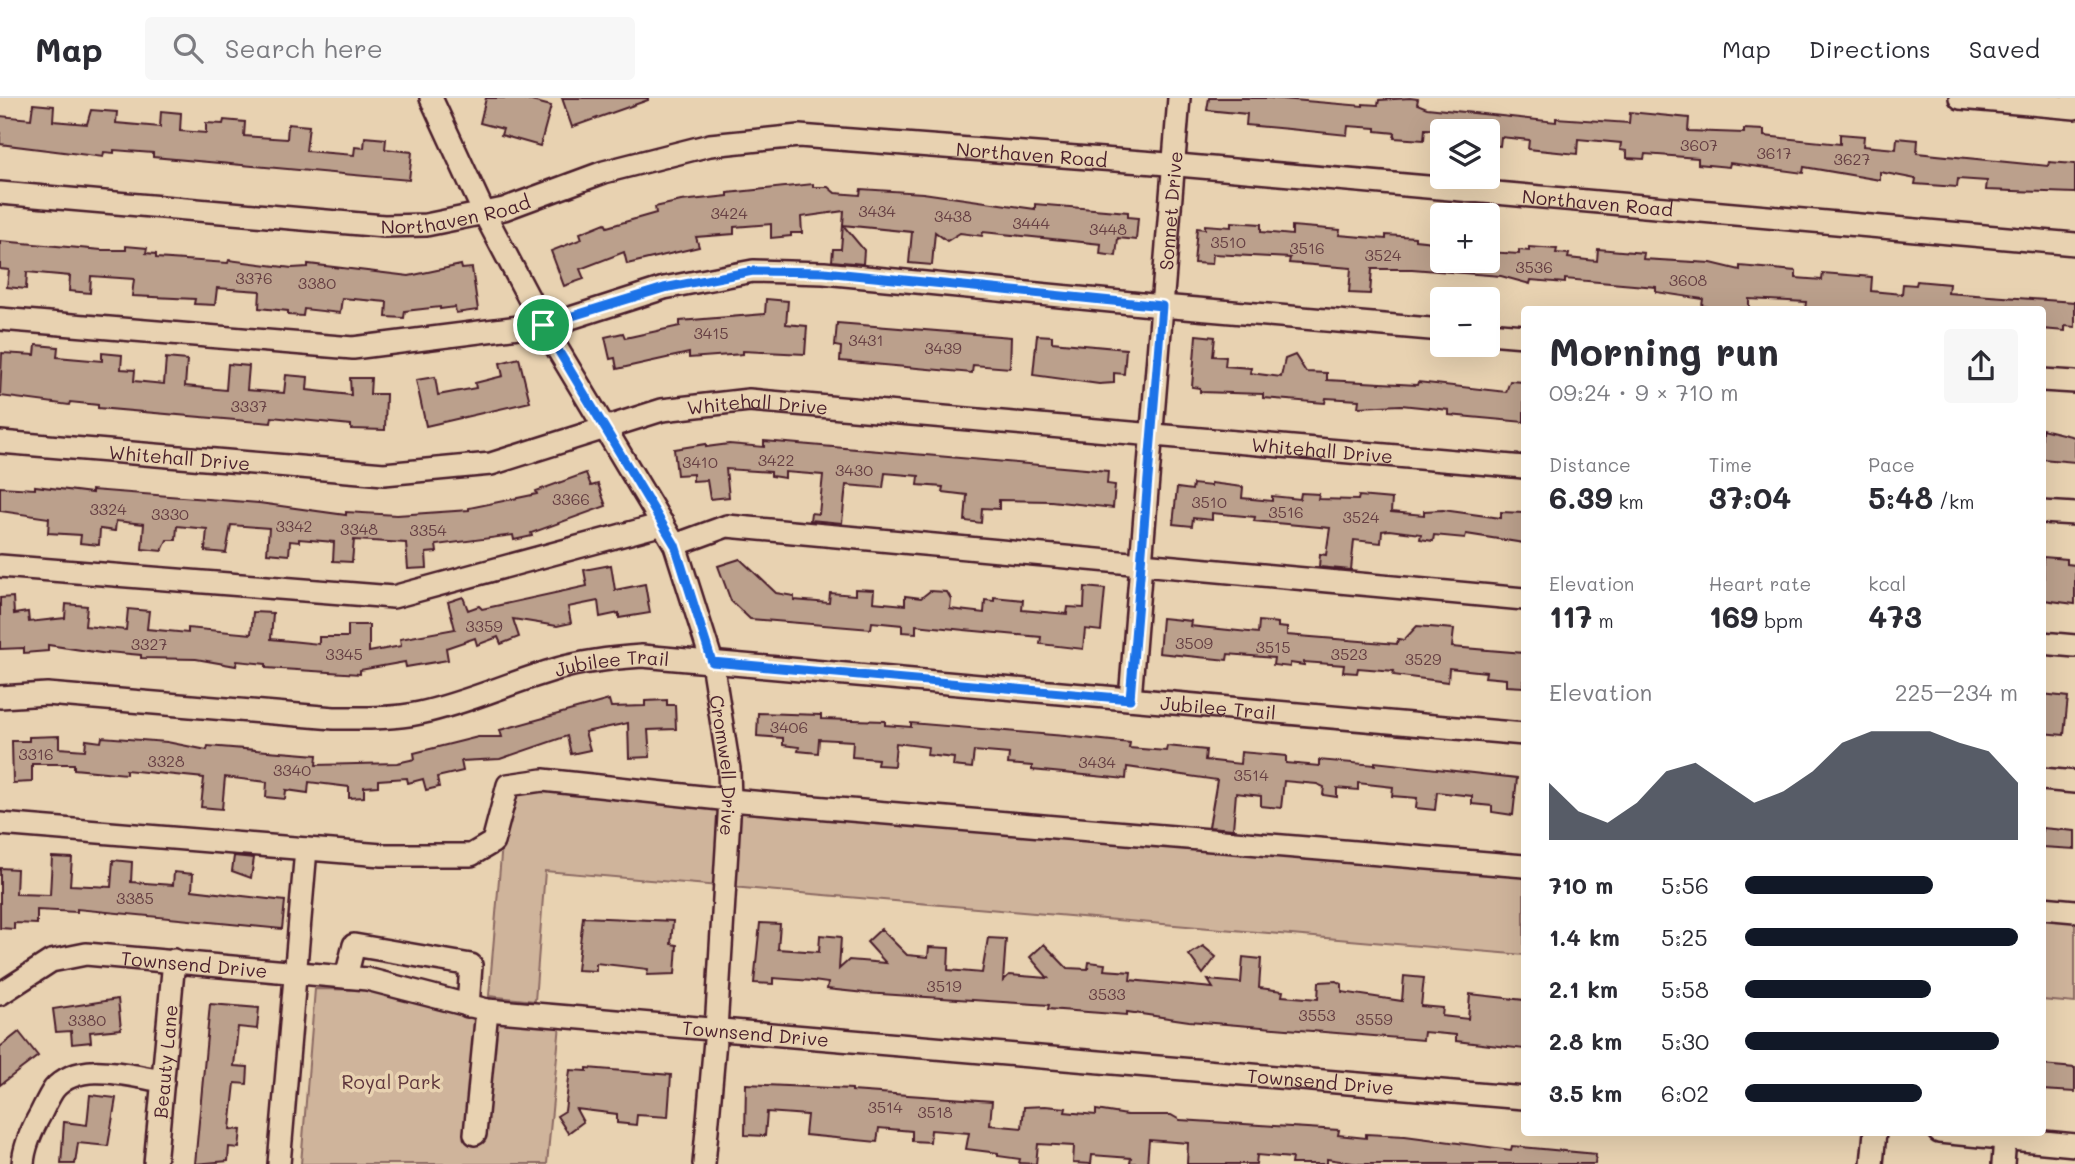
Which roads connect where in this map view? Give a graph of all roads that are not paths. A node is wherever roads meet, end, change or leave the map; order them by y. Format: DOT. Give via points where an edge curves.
graph roads {
  1 [pos="430,98"];
  2 [pos="1180,98"];
  3 [pos="1960,98"];
  4 [pos="2075,108"];
  5 [pos="1174,165"];
  6 [pos="0,192"];
  7 [pos="484,213"];
  8 [pos="2075,244"];
  9 [pos="1162,306"];
  10 [pos="0,319"];
  11 [pos="543,325"];
  12 [pos="1430,329"];
  13 [pos="1500,334"];
  14 [pos="1521,337"];
  15 [pos="2046,380"];
  16 [pos="2075,382"];
  17 [pos="604,426"];
  18 [pos="1150,434"];
  19 [pos="0,442"];
  20 [pos="1521,467"];
  21 [pos="2046,512"];
  22 [pos="2075,514"];
  23 [pos="663,524"];
  24 [pos="675,545"];
  25 [pos="0,566"];
  26 [pos="1140,566"];
  27 [pos="1521,599"];
  28 [pos="2046,643"];
  29 [pos="2075,646"];
  30 [pos="712,662"];
  31 [pos="0,697"];
  32 [pos="1130,699"];
  33 [pos="1521,734"];
  34 [pos="2046,779"];
  35 [pos="2075,782"];
  36 [pos="730,800"];
  37 [pos="0,824"];
  38 [pos="306,849"];
  39 [pos="1521,866"];
  40 [pos="2046,908"];
  41 [pos="2075,911"];
  42 [pos="174,960"];
  43 [pos="297,972"];
  44 [pos="346,977"];
  45 [pos="0,994"];
  46 [pos="478,1008"];
  47 [pos="716,1029"];
  48 [pos="163,1081"];
  49 [pos="1521,1098"];
  50 [pos="475,1134"];
  51 [pos="1875,1136"];
  52 [pos="1983,1136"];
  53 [pos="2005,1138"];
  54 [pos="2075,1144"];
  55 [pos="23,1164"];
  56 [pos="155,1164"];
  57 [pos="279,1164"];
  58 [pos="704,1164"];
  59 [pos="710,1164"];
  60 [pos="1872,1164"];
  61 [pos="2003,1164"];
  1 -- 7 [label="street, Cromwell Drive"];
  2 -- 5 [label="street, Sonnet Drive"];
  3 -- 4 [label="street"];
  5 -- 7 [label="street, Northaven Road" via="799,136 668,154 604,172 533,201"];
  5 -- 8 [label="street, Northaven Road"];
  5 -- 9 [label="street, Sonnet Drive"];
  6 -- 7 [label="street, Northaven Road" via="384,226 426,225"];
  7 -- 11 [label="street, Cromwell Drive"];
  9 -- 11 [label="street" via="824,272 753,271 664,288"];
  9 -- 12 [label="street"];
  9 -- 18 [label="street, Sonnet Drive"];
  10 -- 11 [label="street" via="353,348"];
  11 -- 17 [label="street, Cromwell Drive"];
  13 -- 14 [label="street"];
  15 -- 16 [label="street"];
  17 -- 18 [label="street, Whitehall Drive" via="662,410 749,400"];
  17 -- 19 [label="street, Whitehall Drive" via="491,464 384,474"];
  17 -- 23 [label="street, Cromwell Drive"];
  18 -- 20 [label="street, Whitehall Drive"];
  18 -- 26 [label="street, Sonnet Drive"];
  21 -- 22 [label="street"];
  23 -- 24 [label="street, Cromwell Drive"];
  23 -- 25 [label="street" via="393,597"];
  24 -- 26 [label="street" via="727,526"];
  24 -- 30 [label="street, Cromwell Drive"];
  26 -- 27 [label="street"];
  26 -- 32 [label="street, Sonnet Drive"];
  28 -- 29 [label="street"];
  30 -- 31 [label="street, Jubilee Trail" via="642,656 598,659 419,713 378,718 47,694"];
  30 -- 32 [label="street, Jubilee Trail"];
  30 -- 36 [label="street, Cromwell Drive"];
  32 -- 33 [label="street, Jubilee Trail"];
  34 -- 35 [label="street"];
  36 -- 38 [label="street" via="543,780 508,785 493,842 471,855"];
  36 -- 39 [label="street"];
  36 -- 47 [label="street, Cromwell Drive"];
  37 -- 38 [label="street"];
  38 -- 43 [label="street"];
  40 -- 41 [label="street"];
  42 -- 43 [label="street, Townsend Drive"];
  42 -- 45 [label="street, Townsend Drive" via="86,954 51,961"];
  42 -- 48 [label="street, Beauty Lane"];
  43 -- 44 [label="street, Townsend Drive"];
  43 -- 57 [label="street"];
  44 -- 46 [label="street, Townsend Drive"];
  44 -- 46 [label="street" via="354,944 471,965"];
  46 -- 47 [label="street, Townsend Drive"];
  46 -- 50 [label="street"];
  47 -- 49 [label="street, Townsend Drive"];
  47 -- 58 [label="street, Cromwell Drive"];
  48 -- 55 [label="street" via="96,1071 72,1075 54,1088 36,1122"];
  48 -- 56 [label="street, Beauty Lane"];
  51 -- 60 [label="street"];
  52 -- 53 [label="street"];
  53 -- 54 [label="street"];
  53 -- 61 [label="street"];
  58 -- 59 [label="street"];
}
